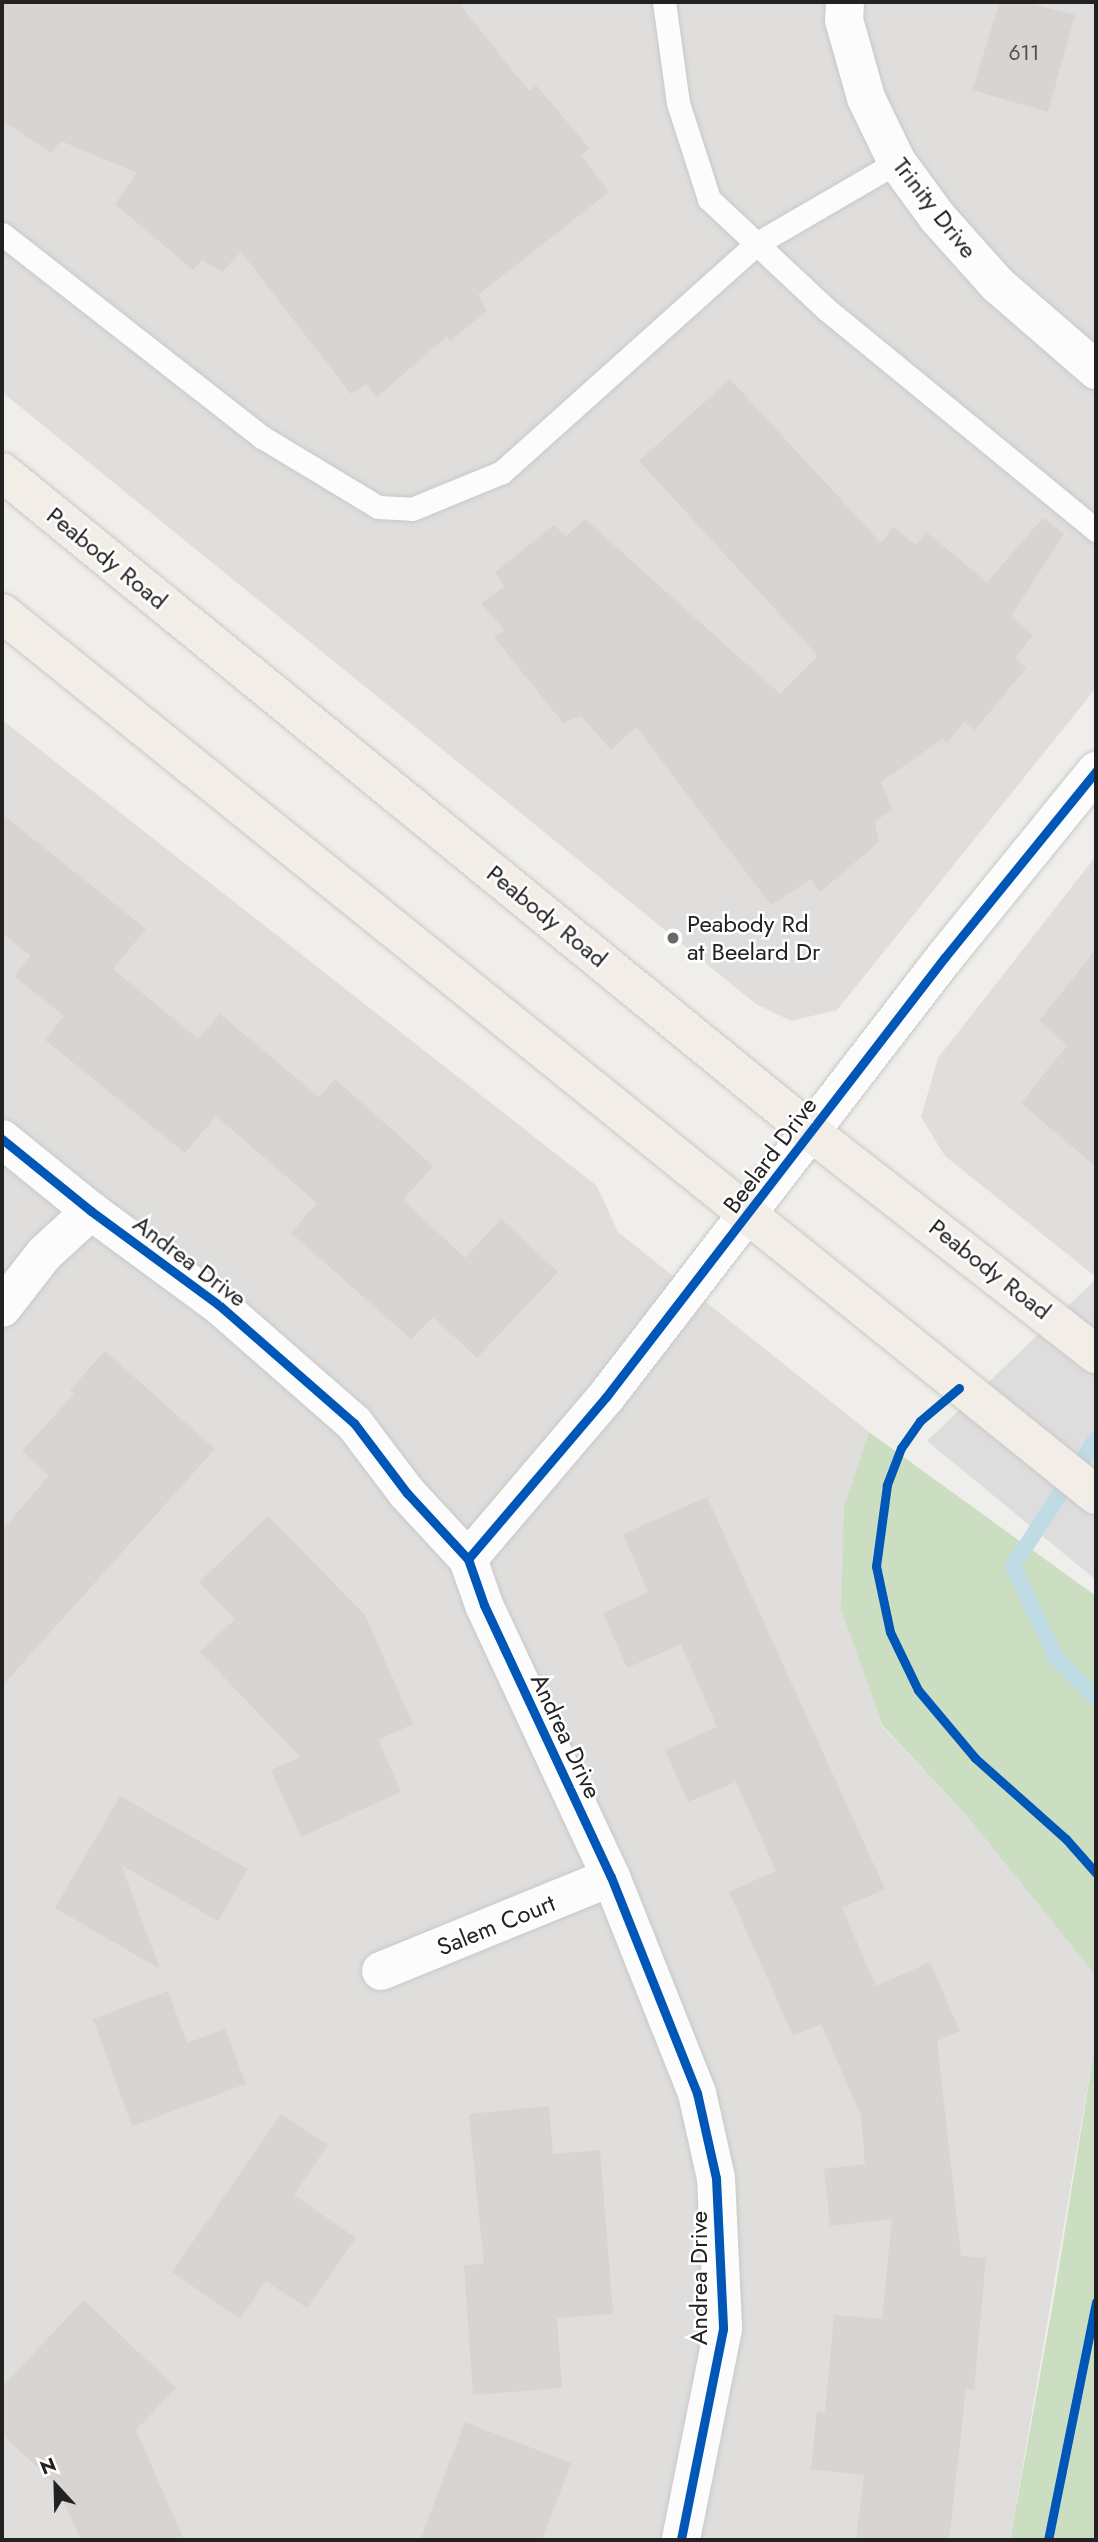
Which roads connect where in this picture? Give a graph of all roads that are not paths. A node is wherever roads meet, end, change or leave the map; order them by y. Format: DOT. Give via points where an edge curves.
graph roads {
  1 [pos="664,2"];
  2 [pos="845,2"];
  3 [pos="897,162"];
  4 [pos="2,234"];
  5 [pos="757,244"];
  6 [pos="1096,370"];
  7 [pos="2,472"];
  8 [pos="1096,530"];
  9 [pos="2,613"];
  10 [pos="1096,771"];
  11 [pos="812,1133"];
  12 [pos="2,1139"];
  13 [pos="91,1212"];
  14 [pos="747,1216"];
  15 [pos="2,1308"];
  16 [pos="1096,1354"];
  17 [pos="1096,1494"];
  18 [pos="468,1559"];
  19 [pos="611,1877"];
  20 [pos="381,1971"];
  21 [pos="681,2540"];
  1 -- 5 [label="lane" via="678,103 709,199"];
  2 -- 3 [label="street, Trinity Drive" via="844,20 866,98"];
  3 -- 5 [label="lane"];
  3 -- 6 [label="street, Trinity Drive" via="938,218 998,285"];
  4 -- 5 [label="lane" via="262,437 378,507 412,509 502,472"];
  5 -- 8 [label="lane" via="826,309"];
  7 -- 11 [label="main road, Peabody Road"];
  9 -- 14 [label="main road"];
  10 -- 11 [label="street, Beelard Drive" via="889,1029"];
  11 -- 14 [label="street, Beelard Drive"];
  11 -- 16 [label="main road, Peabody Road"];
  12 -- 13 [label="street, Andrea Drive"];
  13 -- 15 [label="street" via="44,1254"];
  13 -- 18 [label="street, Andrea Drive" via="219,1305 354,1423 407,1493"];
  14 -- 17 [label="main road"];
  14 -- 18 [label="street, Beelard Drive" via="606,1397"];
  18 -- 19 [label="street, Andrea Drive" via="484,1605"];
  19 -- 20 [label="street, Salem Court"];
  19 -- 21 [label="street, Andrea Drive" via="697,2093 716,2178 723,2329"];
}
